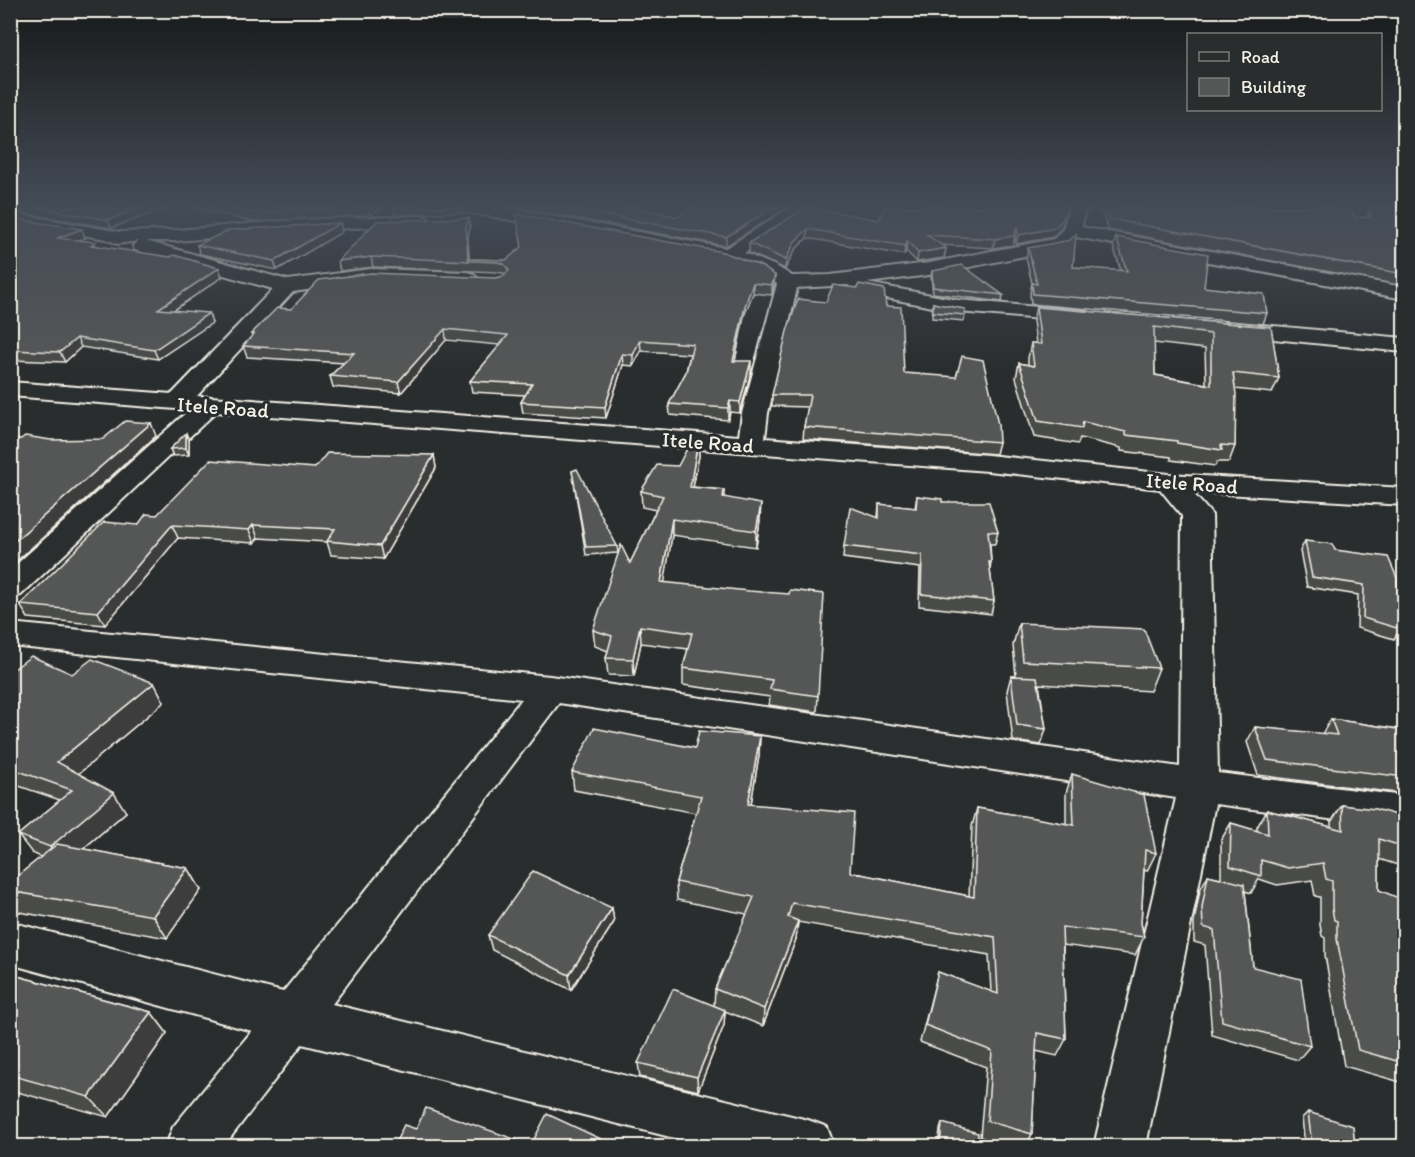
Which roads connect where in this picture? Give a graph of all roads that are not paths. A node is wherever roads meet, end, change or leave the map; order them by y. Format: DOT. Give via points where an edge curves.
graph roads {
  1 [pos="200,261"];
  2 [pos="747,261"];
  3 [pos="969,261"];
  4 [pos="1233,261"];
  5 [pos="486,279"];
  6 [pos="830,281"];
  7 [pos="788,282"];
  8 [pos="287,286"];
  9 [pos="1404,293"];
  10 [pos="1099,317"];
  11 [pos="1209,327"];
  12 [pos="1404,345"];
  13 [pos="10,389"];
  14 [pos="177,404"];
  15 [pos="209,405"];
  16 [pos="751,446"];
  17 [pos="1190,494"];
  18 [pos="1404,496"];
  19 [pos="10,588"];
  20 [pos="10,634"];
  21 [pos="550,689"];
  22 [pos="1199,786"];
  23 [pos="1404,813"];
  24 [pos="10,943"];
  25 [pos="292,1018"];
  26 [pos="192,1146"];
  27 [pos="808,1146"];
  28 [pos="1120,1146"];
  1 -- 8 [label="street"];
  2 -- 7 [label="street"];
  3 -- 6 [label="street"];
  4 -- 9 [label="street"];
  5 -- 8 [label="street" via="354,276"];
  6 -- 7 [label="street"];
  6 -- 10 [label="street" via="958,306"];
  7 -- 16 [label="street" via="755,413"];
  8 -- 14 [label="street"];
  11 -- 12 [label="street"];
  13 -- 14 [label="street, Itele Road"];
  14 -- 15 [label="street, Itele Road"];
  15 -- 16 [label="street, Itele Road"];
  15 -- 19 [label="street"];
  16 -- 17 [label="street, Itele Road" via="988,463"];
  17 -- 18 [label="street, Itele Road"];
  17 -- 22 [label="street"];
  20 -- 21 [label="street"];
  21 -- 22 [label="street"];
  21 -- 25 [label="street"];
  22 -- 23 [label="street"];
  22 -- 28 [label="street"];
  24 -- 25 [label="street"];
  25 -- 26 [label="street"];
  25 -- 27 [label="street"];
}
